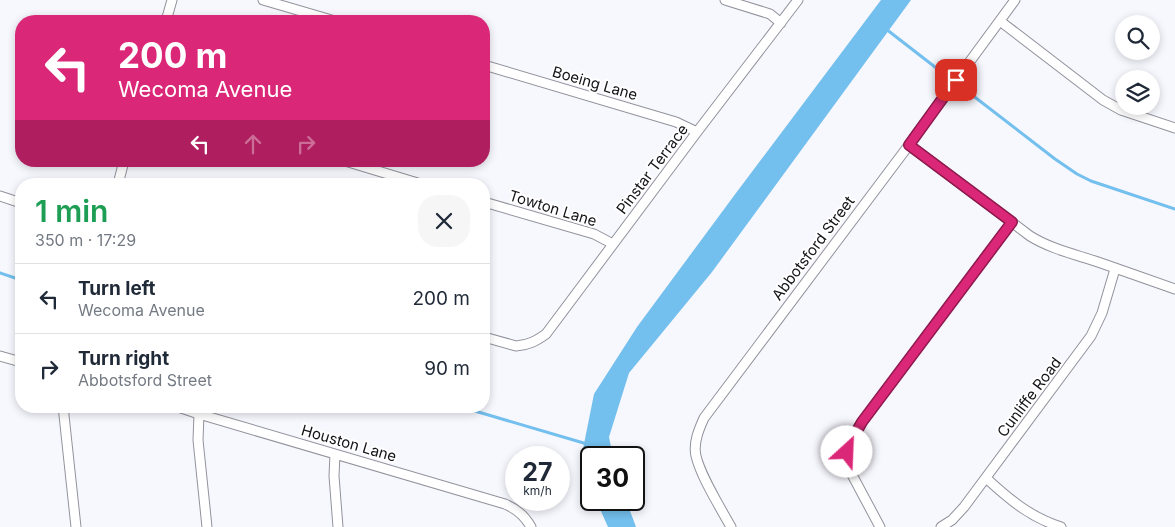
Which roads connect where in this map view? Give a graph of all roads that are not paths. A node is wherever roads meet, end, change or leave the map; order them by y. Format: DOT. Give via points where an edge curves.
graph roads {
  1 [pos="172,0"];
  2 [pos="262,0"];
  3 [pos="725,0"];
  4 [pos="798,0"];
  5 [pos="1015,0"];
  6 [pos="168,15"];
  7 [pos="314,15"];
  8 [pos="1000,21"];
  9 [pos="781,23"];
  10 [pos="490,67"];
  11 [pos="1175,128"];
  12 [pos="697,132"];
  13 [pos="909,145"];
  14 [pos="365,167"];
  15 [pos="401,178"];
  16 [pos="0,196"];
  17 [pos="15,201"];
  18 [pos="490,204"];
  19 [pos="1012,222"];
  20 [pos="613,244"];
  21 [pos="1115,269"];
  22 [pos="1175,289"];
  23 [pos="490,339"];
  24 [pos="0,356"];
  25 [pos="15,360"];
  26 [pos="64,413"];
  27 [pos="196,413"];
  28 [pos="199,414"];
  29 [pos="335,454"];
  30 [pos="986,478"];
  31 [pos="76,527"];
  32 [pos="207,527"];
  33 [pos="338,527"];
  34 [pos="532,527"];
  35 [pos="731,527"];
  36 [pos="880,527"];
  37 [pos="941,527"];
  38 [pos="1061,527"];
  1 -- 6 [label="street"];
  2 -- 7 [label="street"];
  3 -- 9 [label="street" via="770,14"];
  4 -- 9 [label="street, Pinstar Terrace"];
  5 -- 8 [label="street, Abbotsford Street"];
  8 -- 11 [label="street" via="1103,100 1121,110"];
  8 -- 13 [label="street, Abbotsford Street"];
  9 -- 12 [label="street, Pinstar Terrace"];
  10 -- 12 [label="street, Boeing Lane" via="676,122"];
  12 -- 20 [label="street, Pinstar Terrace"];
  13 -- 19 [label="street"];
  13 -- 35 [label="street, Abbotsford Street" via="704,418 697,434 696,456"];
  14 -- 15 [label="street"];
  16 -- 17 [label="street"];
  18 -- 20 [label="street, Towton Lane" via="594,234"];
  19 -- 21 [label="street" via="1050,247"];
  19 -- 36 [label="street" via="862,422 850,443 847,452 849,469"];
  20 -- 23 [label="street, Pinstar Terrace" via="546,334 521,346"];
  21 -- 22 [label="street"];
  21 -- 30 [label="street, Cunliffe Road" via="1102,314 1091,336"];
  24 -- 25 [label="street"];
  26 -- 31 [label="street"];
  27 -- 28 [label="street, Houston Lane"];
  28 -- 29 [label="street, Houston Lane"];
  28 -- 32 [label="street" via="198,440"];
  29 -- 33 [label="street"];
  29 -- 34 [label="street, Houston Lane" via="496,501 514,508"];
  30 -- 37 [label="street, Cunliffe Road" via="959,514"];
  30 -- 38 [label="street" via="1034,516"];
}
